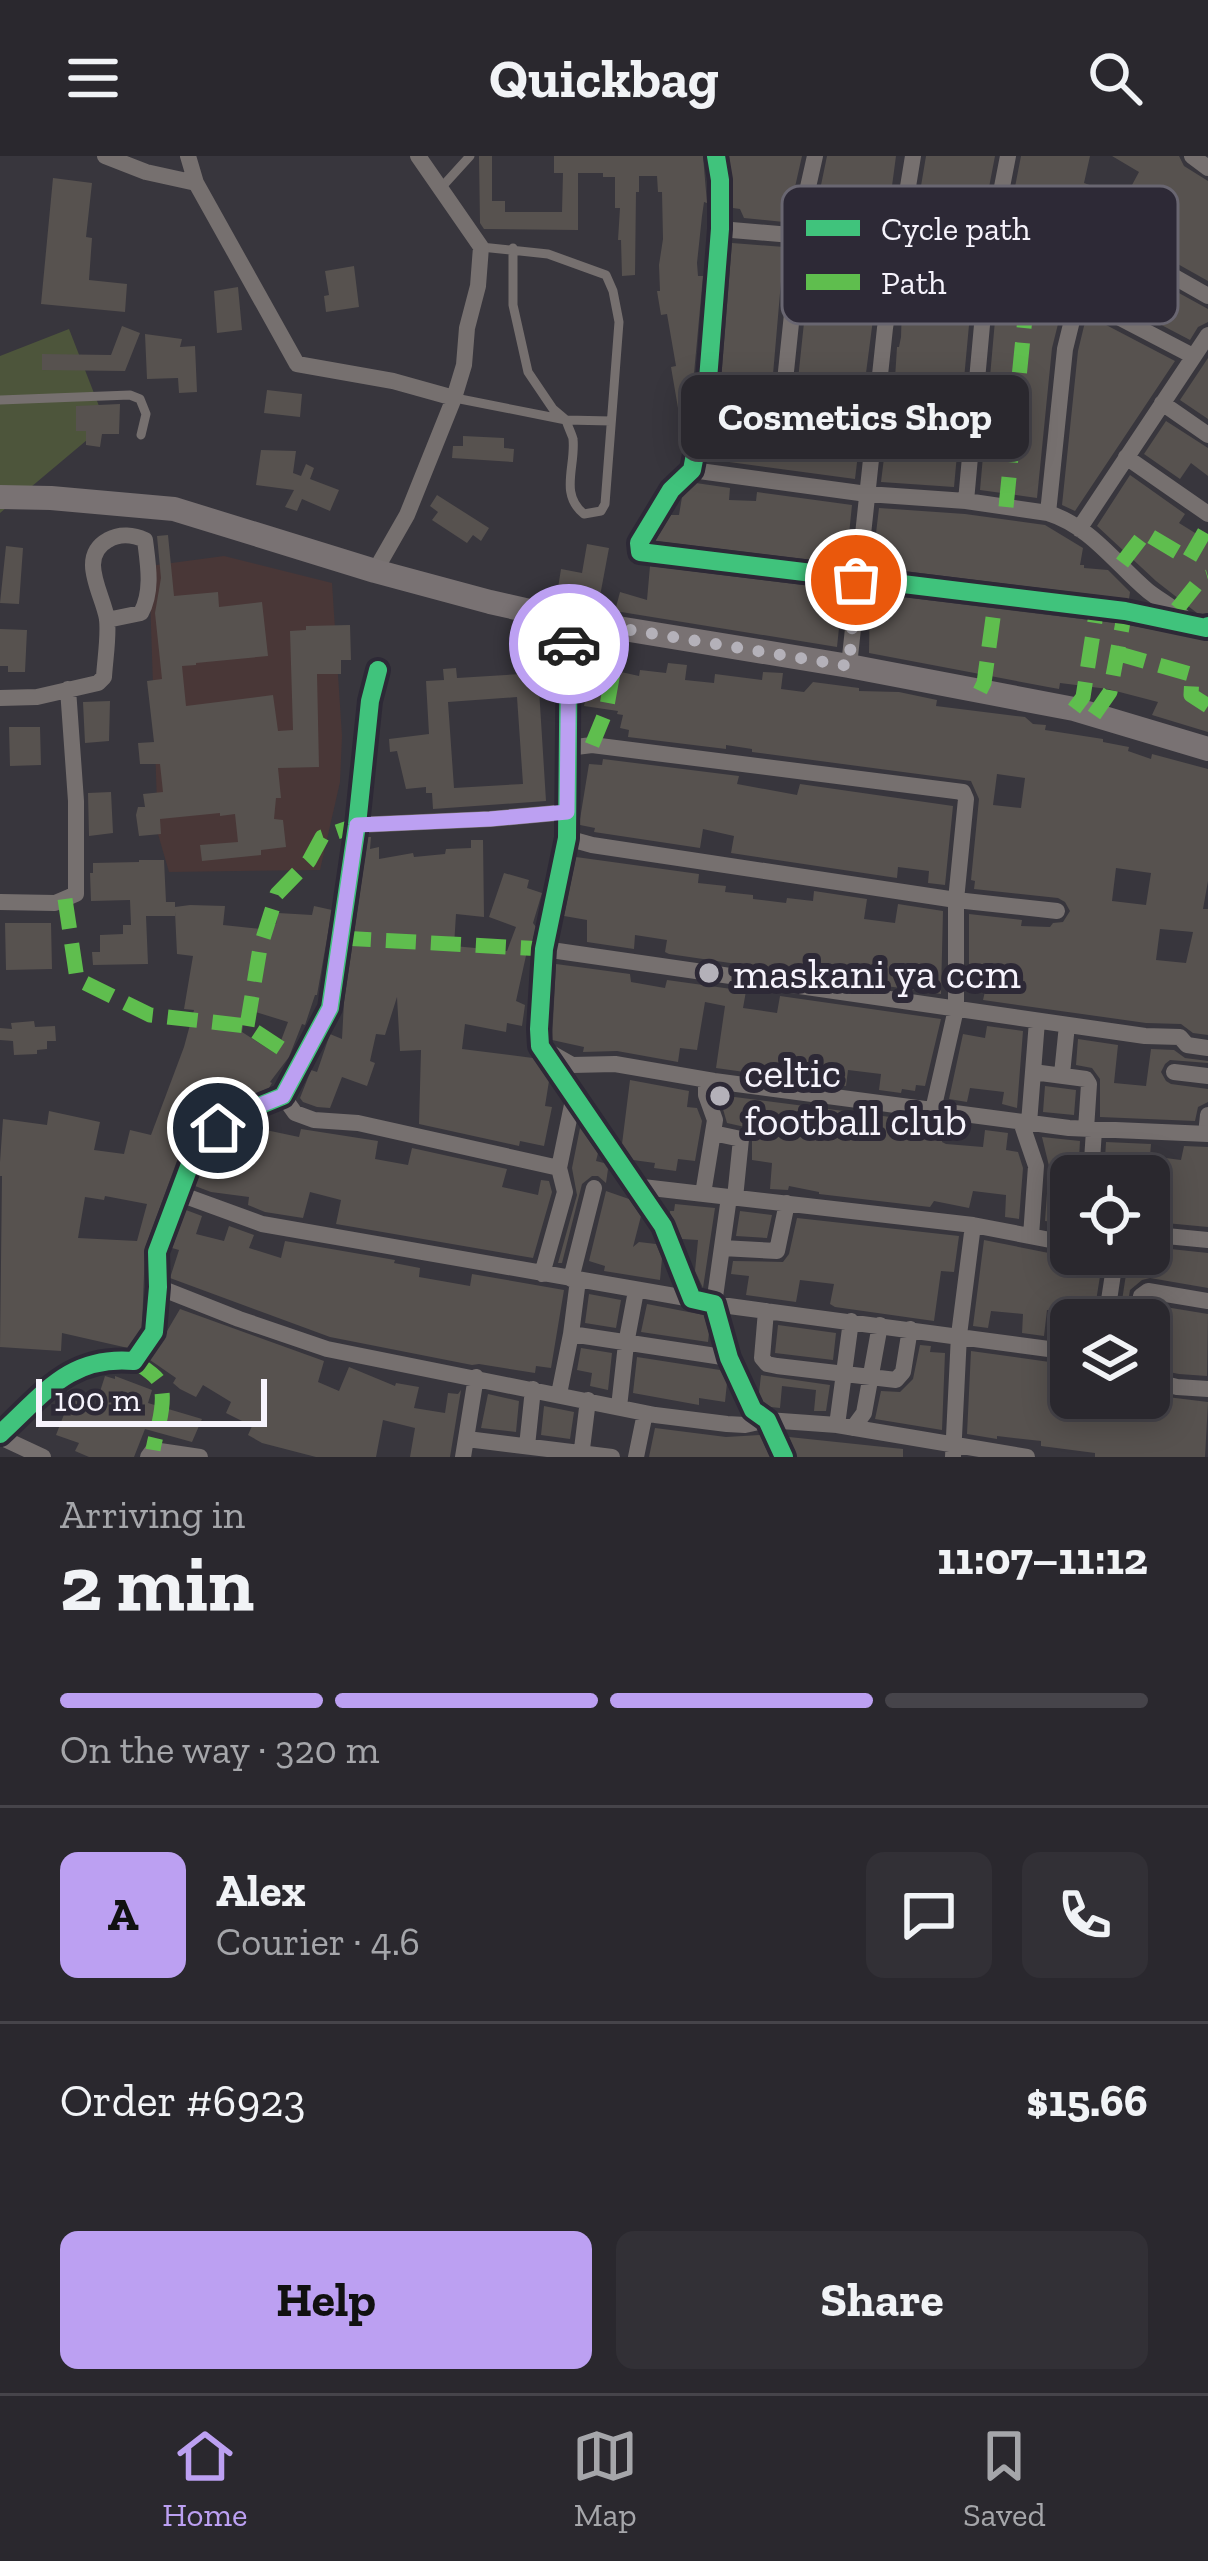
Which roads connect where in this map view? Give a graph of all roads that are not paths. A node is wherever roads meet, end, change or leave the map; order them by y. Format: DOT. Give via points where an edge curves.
graph roads {
  1 [pos="105,156"];
  2 [pos="188,156"];
  3 [pos="418,156"];
  4 [pos="470,156"];
  5 [pos="716,156"];
  6 [pos="727,156"];
  7 [pos="815,156"];
  8 [pos="913,156"];
  9 [pos="1008,156"];
  10 [pos="1192,156"];
  11 [pos="1208,168"];
  12 [pos="720,180"];
  13 [pos="196,183"];
  14 [pos="808,186"];
  15 [pos="908,186"];
  16 [pos="1002,186"];
  17 [pos="440,189"];
  18 [pos="720,230"];
  19 [pos="782,235"];
  20 [pos="482,247"];
  21 [pos="513,248"];
  22 [pos="1178,279"];
  23 [pos="1208,296"];
  24 [pos="791,324"];
  25 [pos="887,324"];
  26 [pos="982,324"];
  27 [pos="1071,324"];
  28 [pos="1132,324"];
  29 [pos="1208,334"];
  30 [pos="1193,356"];
  31 [pos="707,392"];
  32 [pos="454,398"];
  33 [pos="0,400"];
  34 [pos="783,400"];
  35 [pos="1162,403"];
  36 [pos="876,410"];
  37 [pos="566,420"];
  38 [pos="611,421"];
  39 [pos="141,435"];
  40 [pos="1208,435"];
  41 [pos="1126,457"];
  42 [pos="692,470"];
  43 [pos="867,494"];
  44 [pos="0,497"];
  45 [pos="966,502"];
  46 [pos="1048,514"];
  47 [pos="1208,514"];
  48 [pos="1079,529"];
  49 [pos="375,571"];
  50 [pos="856,580"];
  51 [pos="107,620"];
  52 [pos="569,620"];
  53 [pos="1188,622"];
  54 [pos="1208,626"];
  55 [pos="849,666"];
  56 [pos="378,670"];
  57 [pos="68,689"];
  58 [pos="0,698"];
  59 [pos="568,748"];
  60 [pos="1208,749"];
  61 [pos="567,812"];
  62 [pos="357,825"];
  63 [pos="567,838"];
  64 [pos="956,900"];
  65 [pos="0,902"];
  66 [pos="1057,911"];
  67 [pos="544,949"];
  68 [pos="956,1009"];
  69 [pos="1037,1021"];
  70 [pos="1067,1025"];
  71 [pos="541,1046"];
  72 [pos="1208,1048"];
  73 [pos="1033,1072"];
  74 [pos="1174,1072"];
  75 [pos="1063,1074"];
  76 [pos="1208,1076"];
  77 [pos="706,1080"];
  78 [pos="574,1095"];
  79 [pos="283,1096"];
  80 [pos="933,1110"];
  81 [pos="1025,1122"];
  82 [pos="1207,1128"];
  83 [pos="1090,1129"];
  84 [pos="713,1132"];
  85 [pos="1091,1155"];
  86 [pos="559,1168"];
  87 [pos="634,1186"];
  88 [pos="594,1188"];
  89 [pos="177,1193"];
  90 [pos="703,1194"];
  91 [pos="732,1197"];
  92 [pos="787,1203"];
  93 [pos="555,1222"];
  94 [pos="973,1225"];
  95 [pos="584,1229"];
  96 [pos="1030,1236"];
  97 [pos="1170,1236"];
  98 [pos="1050,1240"];
  99 [pos="1208,1240"];
  100 [pos="722,1248"];
  101 [pos="542,1274"];
  102 [pos="1114,1275"];
  103 [pos="574,1280"];
  104 [pos="158,1287"];
  105 [pos="636,1291"];
  106 [pos="1110,1295"];
  107 [pos="1141,1298"];
  108 [pos="692,1299"];
  109 [pos="1109,1299"];
  110 [pos="1208,1301"];
  111 [pos="714,1304"];
  112 [pos="766,1311"];
  113 [pos="851,1322"];
  114 [pos="880,1325"];
  115 [pos="910,1329"];
  116 [pos="571,1334"];
  117 [pos="959,1335"];
  118 [pos="626,1344"];
  119 [pos="1050,1349"];
  120 [pos="729,1358"];
  121 [pos="844,1373"];
  122 [pos="872,1376"];
  123 [pos="476,1377"];
  124 [pos="1170,1385"];
  125 [pos="533,1389"];
  126 [pos="1208,1389"];
  127 [pos="559,1394"];
  128 [pos="588,1400"];
  129 [pos="619,1407"];
  130 [pos="645,1413"];
  131 [pos="767,1420"];
  132 [pos="845,1427"];
  133 [pos="0,1436"];
  134 [pos="527,1446"];
  135 [pos="465,1448"];
  136 [pos="953,1451"];
  137 [pos="582,1455"];
  138 [pos="190,1456"];
  139 [pos="1016,1456"];
  140 [pos="43,1457"];
  141 [pos="148,1457"];
  142 [pos="612,1457"];
  143 [pos="636,1457"];
  144 [pos="784,1457"];
  1 -- 13 [label="street"];
  2 -- 13 [label="street"];
  3 -- 17 [label="street"];
  4 -- 17 [label="lane"];
  5 -- 12 [label="street"];
  6 -- 12 [label="street"];
  7 -- 14 [label="street"];
  8 -- 15 [label="street"];
  9 -- 16 [label="street"];
  10 -- 11 [label="street"];
  12 -- 18 [label="street"];
  13 -- 32 [label="street" via="297,364"];
  17 -- 20 [label="street"];
  18 -- 19 [label="street"];
  18 -- 31 [label="street"];
  20 -- 21 [label="lane"];
  20 -- 32 [label="street"];
  21 -- 37 [label="lane" via="513,304 528,372"];
  21 -- 38 [label="lane" via="606,275 620,322"];
  22 -- 23 [label="street"];
  24 -- 34 [label="street"];
  25 -- 36 [label="street"];
  26 -- 45 [label="street"];
  27 -- 46 [label="street"];
  28 -- 30 [label="street"];
  29 -- 30 [label="street"];
  30 -- 35 [label="street"];
  31 -- 34 [label="street"];
  31 -- 42 [label="street"];
  32 -- 37 [label="lane"];
  32 -- 49 [label="street"];
  33 -- 39 [label="lane" via="130,395 146,414"];
  34 -- 36 [label="street"];
  35 -- 40 [label="street"];
  35 -- 41 [label="street"];
  36 -- 43 [label="street"];
  37 -- 38 [label="lane"];
  37 -- 38 [label="lane" via="573,438 568,480 584,514 605,504"];
  41 -- 47 [label="street"];
  41 -- 48 [label="street"];
  42 -- 43 [label="street"];
  42 -- 50 [label="street" via="671,490 640,552"];
  43 -- 45 [label="street"];
  43 -- 50 [label="street"];
  44 -- 49 [label="main road" via="174,509"];
  45 -- 46 [label="street"];
  46 -- 48 [label="street"];
  48 -- 53 [label="street"];
  49 -- 52 [label="main road"];
  50 -- 53 [label="street"];
  50 -- 55 [label="street"];
  51 -- 51 [label="street" via="94,583 95,554 106,541 142,537 145,605"];
  51 -- 57 [label="street" via="104,677"];
  52 -- 55 [label="main road"];
  52 -- 59 [label="street"];
  53 -- 54 [label="street"];
  55 -- 60 [label="main road" via="1074,709"];
  56 -- 62 [label="street"];
  57 -- 58 [label="street"];
  57 -- 65 [label="street" via="76,894 55,903"];
  59 -- 61 [label="street"];
  59 -- 64 [label="street" via="963,792"];
  61 -- 62 [label="street"];
  61 -- 63 [label="street"];
  62 -- 79 [label="street" via="330,1008"];
  63 -- 64 [label="street"];
  63 -- 67 [label="street"];
  64 -- 66 [label="street"];
  64 -- 68 [label="street"];
  67 -- 68 [label="street"];
  67 -- 71 [label="street"];
  68 -- 69 [label="street"];
  68 -- 80 [label="street"];
  69 -- 70 [label="street"];
  69 -- 73 [label="street"];
  70 -- 72 [label="street" via="1180,1037"];
  70 -- 75 [label="street"];
  71 -- 77 [label="street" via="572,1065"];
  71 -- 78 [label="street"];
  73 -- 75 [label="street"];
  73 -- 81 [label="street"];
  74 -- 76 [label="street"];
  75 -- 83 [label="street" via="1089,1082"];
  77 -- 80 [label="street"];
  77 -- 84 [label="street"];
  78 -- 86 [label="street"];
  78 -- 87 [label="street"];
  79 -- 86 [label="street" via="295,1113 314,1120"];
  79 -- 89 [label="street" via="238,1114 198,1143"];
  80 -- 81 [label="street"];
  81 -- 83 [label="street"];
  81 -- 96 [label="street" via="1036,1166"];
  82 -- 83 [label="street"];
  83 -- 85 [label="street"];
  84 -- 90 [label="street"];
  84 -- 91 [label="street" via="741,1139"];
  86 -- 93 [label="street" via="565,1192"];
  87 -- 90 [label="street"];
  87 -- 108 [label="street" via="663,1226"];
  88 -- 95 [label="street"];
  89 -- 101 [label="street" via="262,1224"];
  89 -- 104 [label="street" via="157,1252"];
  90 -- 91 [label="street"];
  91 -- 92 [label="street"];
  91 -- 100 [label="street"];
  92 -- 94 [label="street"];
  92 -- 100 [label="street" via="777,1251"];
  93 -- 95 [label="street"];
  93 -- 101 [label="street"];
  94 -- 96 [label="street"];
  94 -- 117 [label="street"];
  95 -- 103 [label="street"];
  96 -- 98 [label="street"];
  97 -- 99 [label="street"];
  100 -- 111 [label="street"];
  101 -- 103 [label="street"];
  102 -- 106 [label="street"];
  103 -- 105 [label="street"];
  103 -- 116 [label="street"];
  104 -- 123 [label="street" via="326,1349"];
  104 -- 133 [label="street" via="154,1332 134,1361 60,1377"];
  105 -- 108 [label="street"];
  105 -- 118 [label="street"];
  106 -- 107 [label="street"];
  106 -- 109 [label="street"];
  107 -- 110 [label="street" via="1154,1291"];
  108 -- 111 [label="street"];
  111 -- 112 [label="street"];
  111 -- 120 [label="street"];
  112 -- 113 [label="street"];
  112 -- 121 [label="street" via="763,1362"];
  113 -- 114 [label="street"];
  113 -- 121 [label="street"];
  114 -- 115 [label="street"];
  114 -- 122 [label="street"];
  115 -- 117 [label="street"];
  115 -- 122 [label="street" via="900,1378"];
  116 -- 118 [label="street"];
  116 -- 127 [label="street"];
  117 -- 119 [label="street"];
  117 -- 136 [label="street"];
  118 -- 120 [label="street"];
  118 -- 129 [label="street"];
  120 -- 131 [label="street" via="753,1410"];
  121 -- 122 [label="street"];
  121 -- 132 [label="street"];
  122 -- 132 [label="street" via="864,1413"];
  123 -- 125 [label="street"];
  123 -- 135 [label="street"];
  124 -- 126 [label="street"];
  125 -- 127 [label="street"];
  125 -- 134 [label="street"];
  127 -- 128 [label="street"];
  128 -- 129 [label="street"];
  128 -- 137 [label="street"];
  129 -- 130 [label="street"];
  130 -- 131 [label="street" via="745,1425"];
  130 -- 143 [label="street"];
  131 -- 132 [label="street"];
  131 -- 144 [label="street"];
  132 -- 136 [label="street"];
  133 -- 140 [label="street"];
  134 -- 135 [label="street"];
  134 -- 137 [label="street"];
  136 -- 139 [label="street"];
  137 -- 142 [label="street"];
  138 -- 141 [label="street" via="153,1450"];
}
